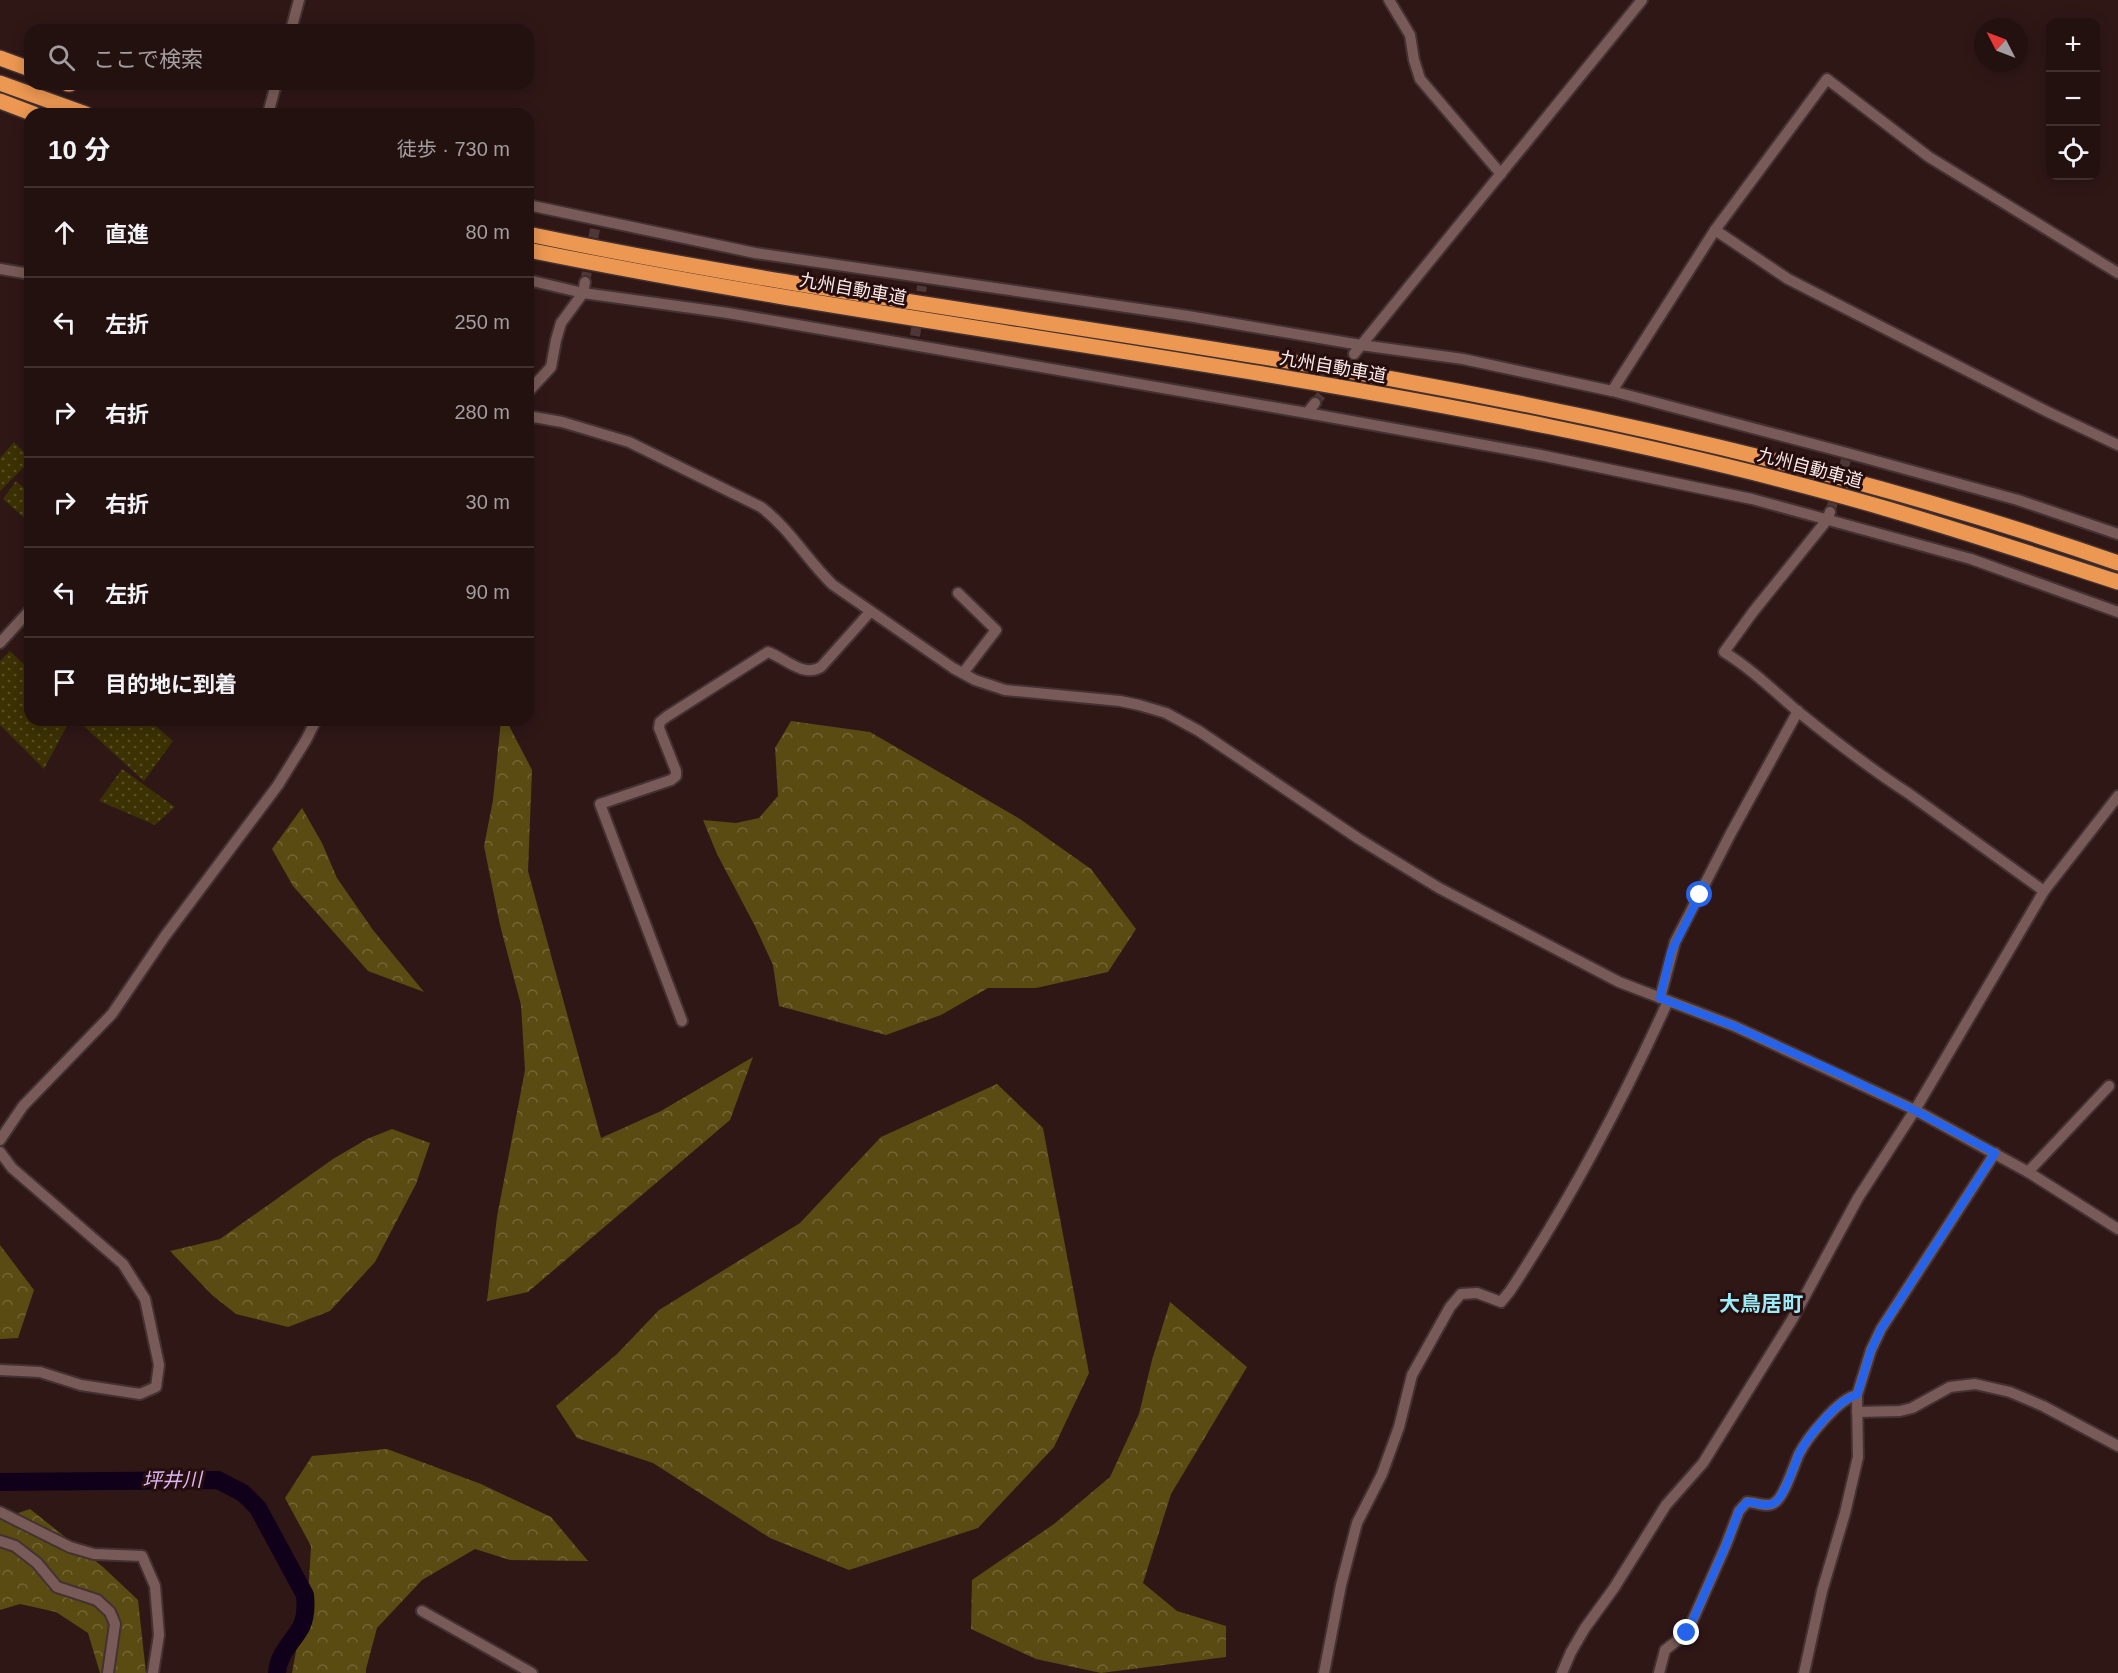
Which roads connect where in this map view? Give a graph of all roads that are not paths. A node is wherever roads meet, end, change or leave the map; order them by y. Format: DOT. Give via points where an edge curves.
graph roads {
  1 [pos="299,0"];
  2 [pos="1389,0"];
  3 [pos="1642,0"];
  4 [pos="293,24"];
  5 [pos="0,58"];
  6 [pos="24,67"];
  7 [pos="0,83"];
  8 [pos="274,90"];
  9 [pos="0,101"];
  10 [pos="69,108"];
  11 [pos="269,108"];
  12 [pos="24,110"];
  13 [pos="1501,174"];
  14 [pos="534,208"];
  15 [pos="1715,230"];
  16 [pos="534,235"];
  17 [pos="534,251"];
  18 [pos="534,256"];
  19 [pos="0,269"];
  20 [pos="639,272"];
  21 [pos="24,273"];
  22 [pos="2118,273"];
  23 [pos="534,281"];
  24 [pos="584,287"];
  25 [pos="1358,350"];
  26 [pos="534,385"];
  27 [pos="1612,391"];
  28 [pos="1315,403"];
  29 [pos="1307,413"];
  30 [pos="534,417"];
  31 [pos="2118,445"];
  32 [pos="1828,516"];
  33 [pos="2118,534"];
  34 [pos="2118,563"];
  35 [pos="2118,582"];
  36 [pos="958,593"];
  37 [pos="870,612"];
  38 [pos="2118,612"];
  39 [pos="24,617"];
  40 [pos="0,643"];
  41 [pos="963,673"];
  42 [pos="1798,711"];
  43 [pos="313,726"];
  44 [pos="2118,796"];
  45 [pos="2044,891"];
  46 [pos="1664,1000"];
  47 [pos="682,1021"];
  48 [pos="2109,1086"];
  49 [pos="1914,1110"];
  50 [pos="0,1140"];
  51 [pos="0,1152"];
  52 [pos="1995,1153"];
  53 [pos="2028,1172"];
  54 [pos="2118,1228"];
  55 [pos="0,1370"];
  56 [pos="1857,1395"];
  57 [pos="1857,1412"];
  58 [pos="2118,1446"];
  59 [pos="0,1512"];
  60 [pos="0,1541"];
  61 [pos="422,1611"];
  62 [pos="108,1673"];
  63 [pos="153,1673"];
  64 [pos="532,1673"];
  65 [pos="1324,1673"];
  66 [pos="1562,1673"];
  67 [pos="1659,1673"];
  68 [pos="1804,1673"];
  1 -- 4 [label="street"];
  2 -- 13 [label="street" via="1410,35 1420,79"];
  3 -- 13 [label="street"];
  5 -- 6 [label="highway"];
  7 -- 10 [label="highway"];
  8 -- 11 [label="street"];
  9 -- 12 [label="highway"];
  13 -- 25 [label="street"];
  14 -- 25 [label="street" via="595,224 755,253 923,282 1176,315"];
  15 -- 22 [label="street" via="1827,79 1929,158"];
  15 -- 27 [label="street"];
  15 -- 31 [label="street" via="1788,279"];
  16 -- 34 [label="highway, 九州自動車道" via="738,274 1399,381 1585,417 1883,490"];
  17 -- 20 [label="highway, 九州自動車道"];
  18 -- 20 [label="highway"];
  19 -- 21 [label="street"];
  20 -- 35 [label="highway, 九州自動車道" via="1336,386 1552,428 1886,508"];
  23 -- 24 [label="street"];
  24 -- 26 [label="street" via="561,323 551,367"];
  24 -- 29 [label="street" via="914,340"];
  25 -- 27 [label="street" via="1463,359"];
  27 -- 33 [label="street" via="1846,457 2018,500"];
  28 -- 29 [label="street"];
  29 -- 32 [label="street" via="1551,458"];
  30 -- 37 [label="street" via="629,442 761,507 791,534 817,570"];
  32 -- 38 [label="street" via="1971,559"];
  32 -- 42 [label="street" via="1724,652"];
  36 -- 41 [label="street" via="996,630"];
  37 -- 41 [label="street"];
  37 -- 47 [label="street" via="814,672 768,652 666,717 659,728 676,776 600,804"];
  39 -- 40 [label="street"];
  41 -- 46 [label="street" via="1005,690 1120,701 1166,713 1200,731 1439,888 1619,982"];
  42 -- 45 [label="street"];
  42 -- 46 [label="street" via="1675,942"];
  43 -- 50 [label="street" via="278,785 112,1014 23,1106"];
  44 -- 45 [label="street"];
  45 -- 49 [label="street"];
  46 -- 49 [label="street" via="1734,1026"];
  46 -- 65 [label="street" via="1616,1112 1510,1291 1501,1302 1478,1293 1461,1294 1412,1375 1382,1474 1357,1523"];
  48 -- 53 [label="street"];
  49 -- 52 [label="street"];
  49 -- 66 [label="street" via="1703,1463 1666,1505 1570,1652"];
  51 -- 55 [label="street" via="12,1168 123,1264 145,1299 159,1365 156,1387 140,1394 81,1385 40,1372"];
  52 -- 53 [label="street"];
  52 -- 56 [label="street" via="1881,1329"];
  53 -- 54 [label="street"];
  56 -- 57 [label="street"];
  56 -- 67 [label="street" via="1832,1412 1809,1438 1780,1499 1768,1505 1747,1502 1739,1511 1687,1633 1665,1650"];
  57 -- 58 [label="street" via="1900,1411 1950,1388 1975,1384 2010,1392 2043,1406"];
  57 -- 68 [label="street" via="1858,1457"];
  59 -- 63 [label="street" via="94,1554 141,1556 155,1586 157,1605 159,1635"];
  60 -- 62 [label="street" via="15,1546 37,1563 57,1587 97,1600 110,1612 115,1624"];
  61 -- 64 [label="street"];
}
